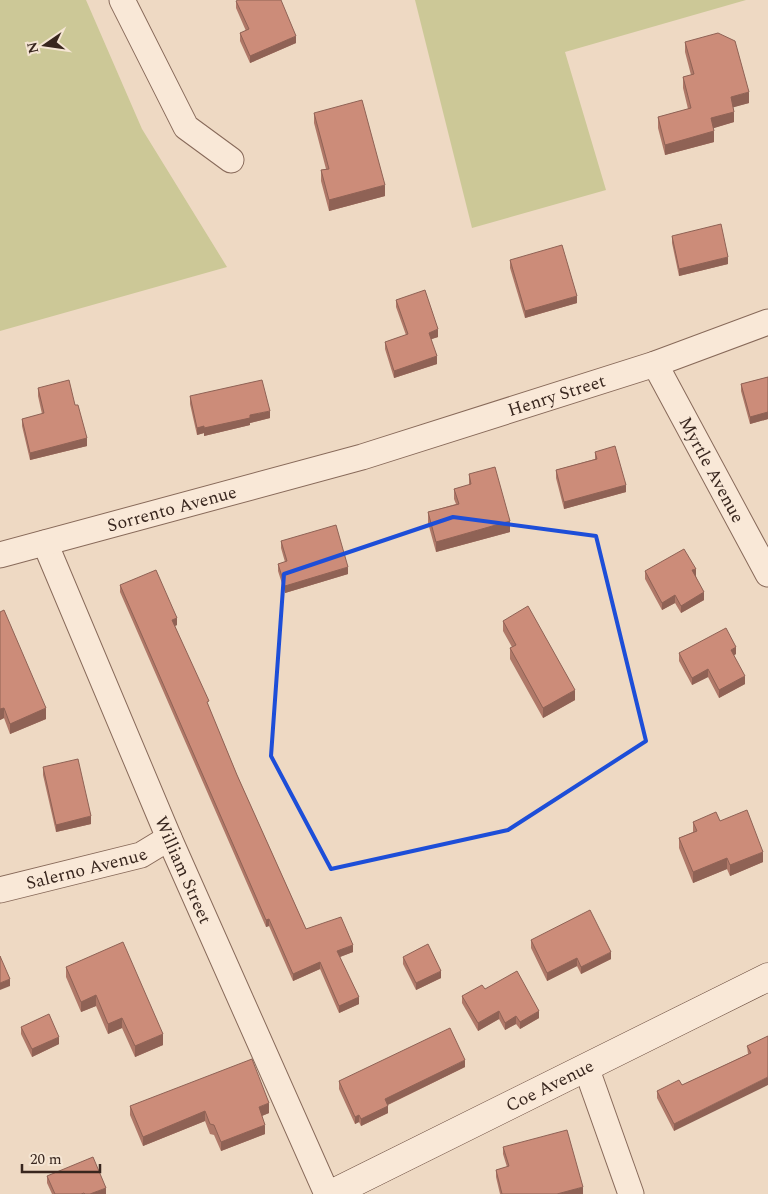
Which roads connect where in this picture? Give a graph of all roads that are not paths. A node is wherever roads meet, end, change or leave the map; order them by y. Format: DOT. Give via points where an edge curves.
graph roads {
  1 [pos="122,0"];
  2 [pos="231,160"];
  3 [pos="768,322"];
  4 [pos="655,364"];
  5 [pos="343,463"];
  6 [pos="45,543"];
  7 [pos="0,555"];
  8 [pos="768,574"];
  9 [pos="169,838"];
  10 [pos="0,890"];
  11 [pos="768,977"];
  12 [pos="586,1067"];
  13 [pos="327,1194"];
  14 [pos="331,1194"];
  15 [pos="632,1194"];
  1 -- 2 [label="street" via="186,127"];
  3 -- 4 [label="street, Henry Street"];
  4 -- 5 [label="street, Henry Street"];
  4 -- 8 [label="street, Myrtle Avenue"];
  5 -- 6 [label="street, Sorrento Avenue"];
  6 -- 7 [label="street, Sorrento Avenue"];
  6 -- 9 [label="street, William Street"];
  9 -- 10 [label="street, Salerno Avenue" via="141,855"];
  9 -- 13 [label="street, William Street"];
  11 -- 12 [label="street, Coe Avenue"];
  12 -- 14 [label="street, Coe Avenue"];
  12 -- 15 [label="street"];
}
